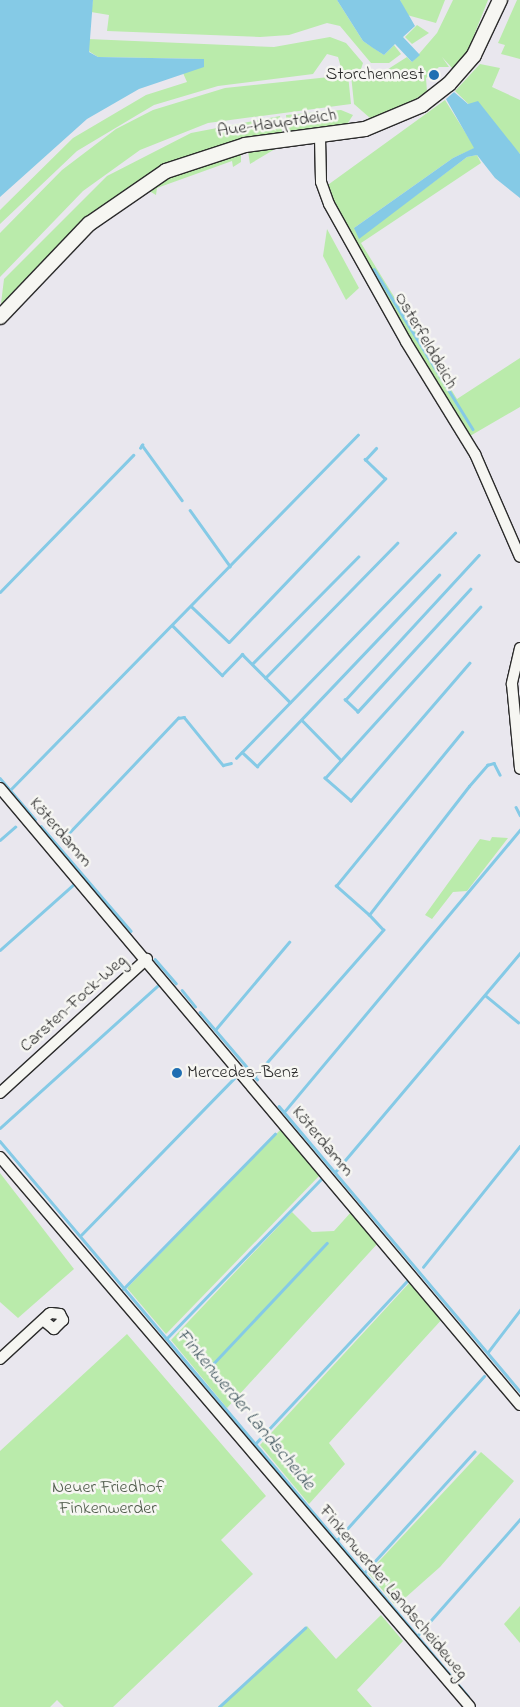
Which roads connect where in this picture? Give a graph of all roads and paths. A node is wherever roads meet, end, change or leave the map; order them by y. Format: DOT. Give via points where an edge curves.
graph roads {
  1 [pos="500,0"];
  2 [pos="320,137"];
  3 [pos="0,317"];
  4 [pos="520,557"];
  5 [pos="520,648"];
  6 [pos="520,769"];
  7 [pos="0,788"];
  8 [pos="147,959"];
  9 [pos="0,1093"];
  10 [pos="0,1157"];
  11 [pos="43,1320"];
  12 [pos="0,1358"];
  13 [pos="520,1404"];
  14 [pos="470,1707"];
  1 -- 2 [label="street, Aue-Hauptdeich" via="474,55 449,84 412,111 365,129"];
  2 -- 3 [label="street, Aue-Hauptdeich" via="226,149 139,186 89,224"];
  2 -- 4 [label="street, Osterfelddeich" via="321,182 329,204 406,342 475,454"];
  5 -- 6 [label="street" via="512,684"];
  7 -- 8 [label="street, Köterdamm"];
  8 -- 9 [label="street, Carsten-Fock-Weg"];
  8 -- 13 [label="street, Köterdamm"];
  10 -- 14 [label="street, Finkenwerder Landscheideweg"];
  11 -- 12 [label="street"];
}
